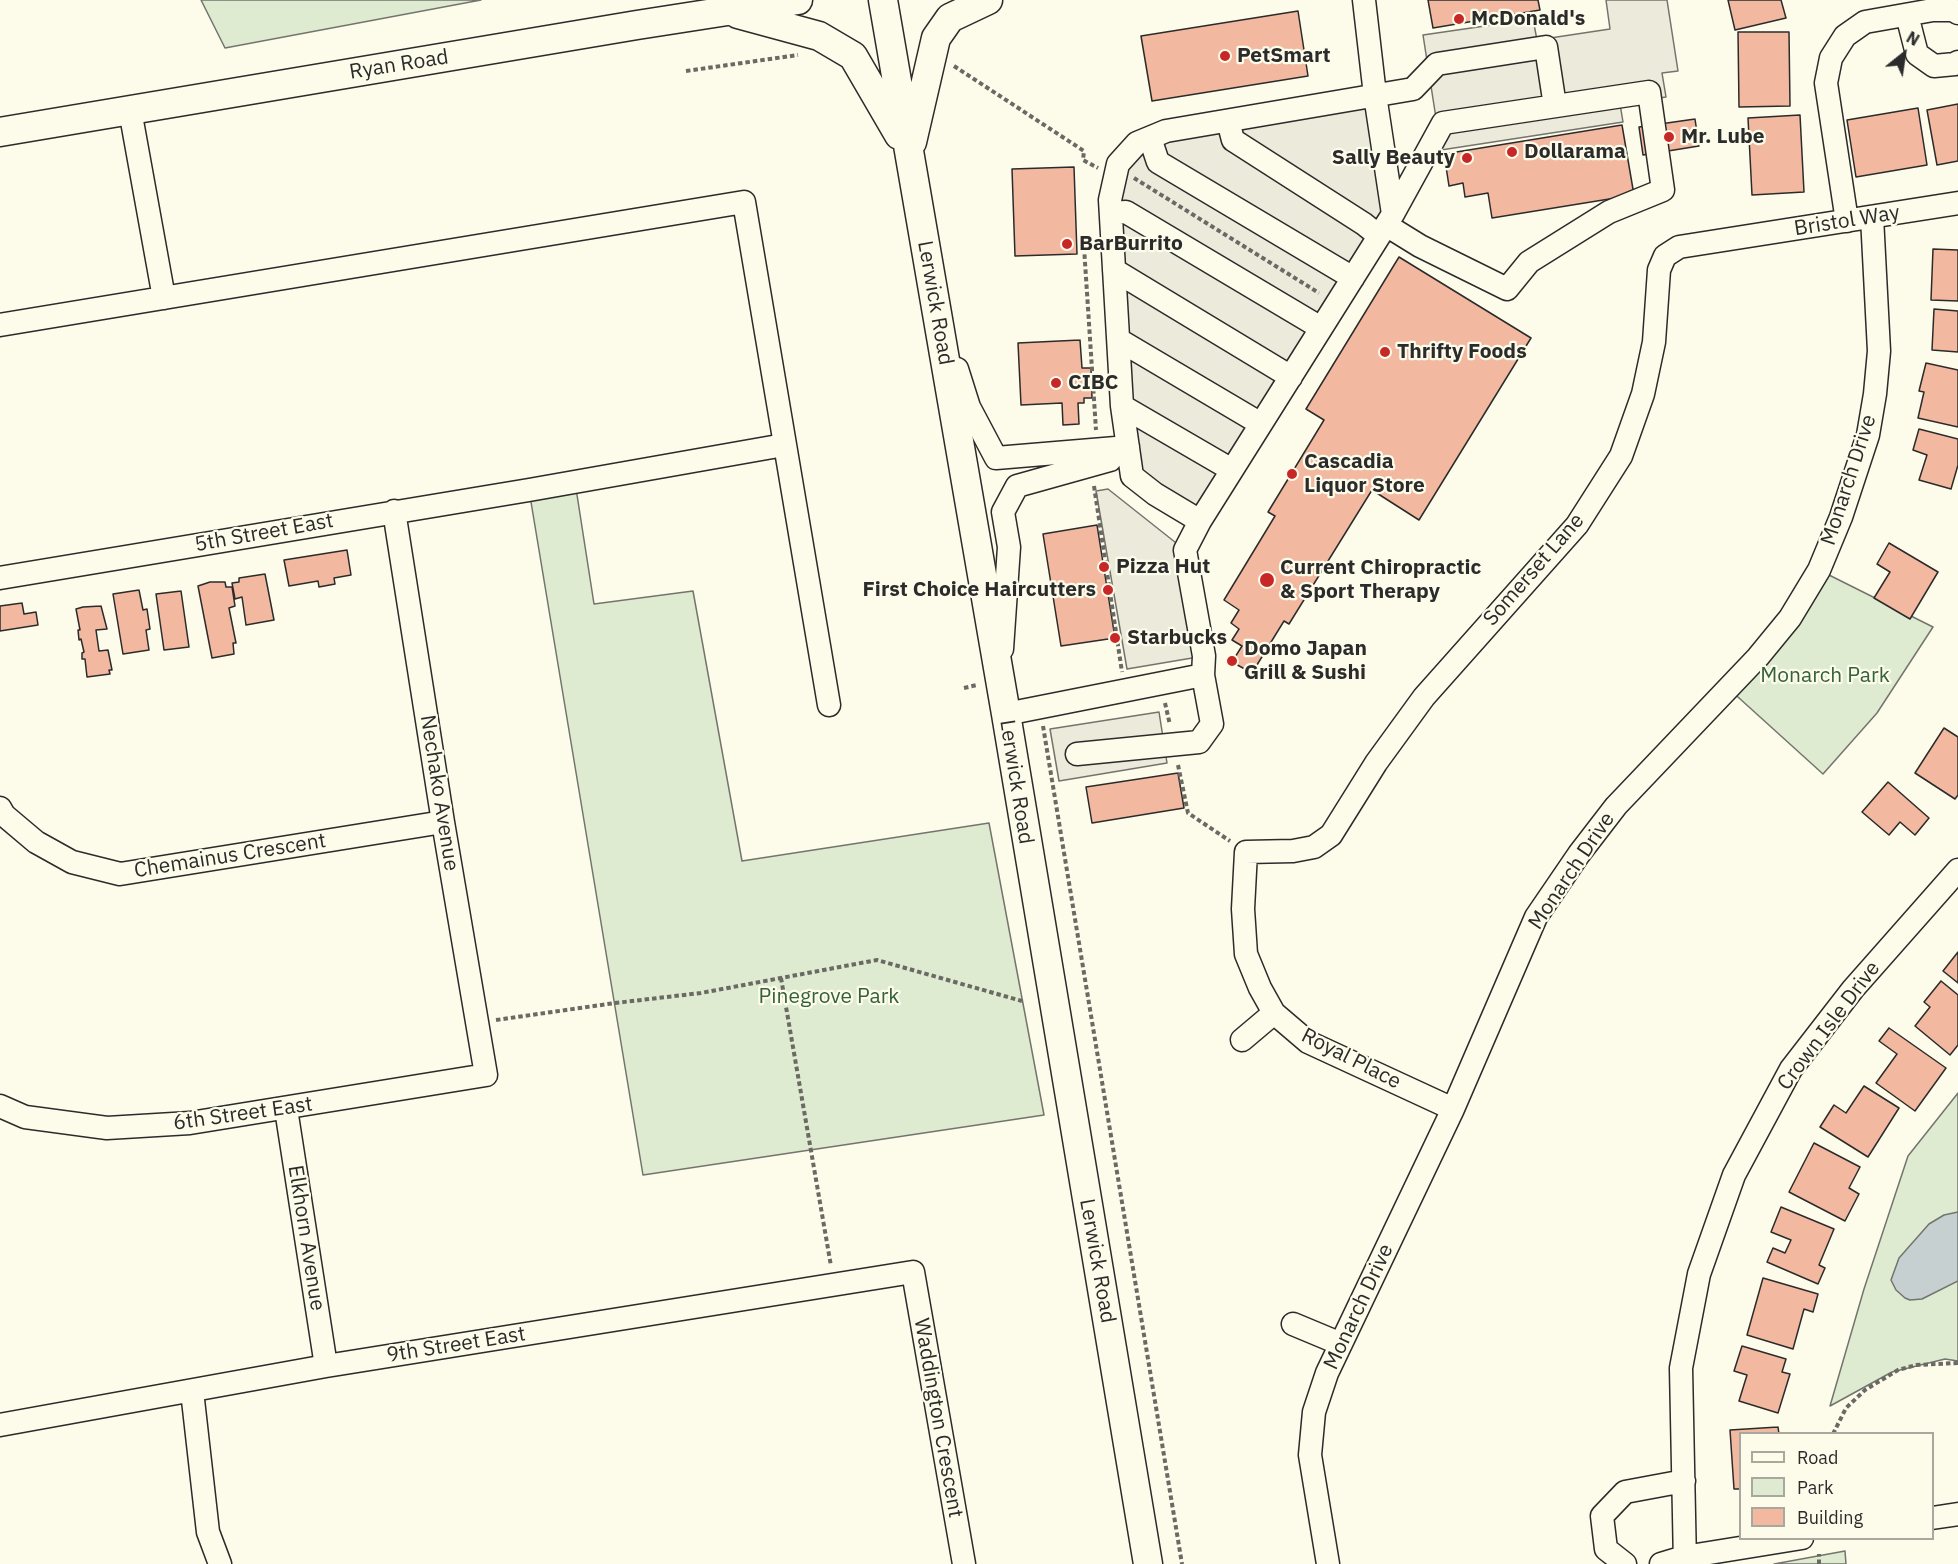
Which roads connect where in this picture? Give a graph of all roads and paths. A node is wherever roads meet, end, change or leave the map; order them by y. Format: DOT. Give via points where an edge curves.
graph roads {
  1 [pos="798,0"];
  2 [pos="883,0"];
  3 [pos="988,0"];
  4 [pos="1364,0"];
  5 [pos="738,5"];
  6 [pos="1958,13"];
  7 [pos="1907,15"];
  8 [pos="806,54"];
  9 [pos="1958,62"];
  10 [pos="951,63"];
  11 [pos="686,70"];
  12 [pos="1375,95"];
  13 [pos="1555,106"];
  14 [pos="130,110"];
  15 [pos="1228,121"];
  16 [pos="0,132"];
  17 [pos="1150,138"];
  18 [pos="909,153"];
  19 [pos="1116,172"];
  20 [pos="1958,203"];
  21 [pos="1111,213"];
  22 [pos="1872,217"];
  23 [pos="1847,221"];
  24 [pos="1386,225"];
  25 [pos="1736,239"];
  26 [pos="1084,247"];
  27 [pos="1114,270"];
  28 [pos="931,278"];
  29 [pos="1353,278"];
  30 [pos="164,298"];
  31 [pos="1336,304"];
  32 [pos="0,325"];
  33 [pos="1321,328"];
  34 [pos="1119,340"];
  35 [pos="1291,377"];
  36 [pos="1122,406"];
  37 [pos="1261,424"];
  38 [pos="1096,431"];
  39 [pos="784,445"];
  40 [pos="1129,452"];
  41 [pos="1232,470"];
  42 [pos="1094,486"];
  43 [pos="394,511"];
  44 [pos="1200,521"];
  45 [pos="0,578"];
  46 [pos="1122,673"];
  47 [pos="1203,675"];
  48 [pos="1000,681"];
  49 [pos="1161,683"];
  50 [pos="829,705"];
  51 [pos="1040,708"];
  52 [pos="1006,714"];
  53 [pos="1173,745"];
  54 [pos="1077,754"];
  55 [pos="0,808"];
  56 [pos="442,822"];
  57 [pos="1246,852"];
  58 [pos="1958,870"];
  59 [pos="781,978"];
  60 [pos="1022,1001"];
  61 [pos="1274,1013"];
  62 [pos="477,1023"];
  63 [pos="1242,1040"];
  64 [pos="486,1075"];
  65 [pos="0,1106"];
  66 [pos="286,1109"];
  67 [pos="1453,1109"];
  68 [pos="913,1272"];
  69 [pos="834,1284"];
  70 [pos="1293,1324"];
  71 [pos="1341,1344"];
  72 [pos="1958,1363"];
  73 [pos="326,1366"];
  74 [pos="192,1391"];
  75 [pos="0,1425"];
  76 [pos="1834,1432"];
  77 [pos="1684,1480"];
  78 [pos="1958,1514"];
  79 [pos="1934,1518"];
  80 [pos="1797,1540"];
  81 [pos="1819,1554"];
  82 [pos="1684,1561"];
  83 [pos="220,1564"];
  84 [pos="964,1564"];
  85 [pos="1148,1564"];
  86 [pos="1182,1564"];
  87 [pos="1328,1564"];
  88 [pos="1625,1564"];
  89 [pos="1661,1564"];
  90 [pos="1819,1564"];
  1 -- 5 [label="main road, Ryan Road"];
  2 -- 18 [label="main road, Lerwick Road"];
  3 -- 18 [label="main road" via="950,18 936,38"];
  4 -- 12 [label="street"];
  5 -- 14 [label="main road, Ryan Road"];
  5 -- 18 [label="main road" via="819,36 853,56"];
  6 -- 7 [label="street" via="1933,10"];
  7 -- 9 [label="street" via="1917,54 1934,66"];
  7 -- 23 [label="street" via="1865,22 1845,36 1831,58 1826,83"];
  8 -- 11 [label="path"];
  10 -- 19 [label="path" via="1084,151 1083,160"];
  12 -- 13 [label="street" via="1413,89 1437,64 1546,47"];
  12 -- 15 [label="street"];
  12 -- 24 [label="street"];
  13 -- 24 [label="street" via="1443,123"];
  13 -- 24 [label="street" via="1649,92 1664,190 1609,212 1529,262 1507,289"];
  14 -- 16 [label="main road, Ryan Road"];
  14 -- 30 [label="street"];
  15 -- 17 [label="street"];
  15 -- 24 [label="street" via="1233,140 1364,224"];
  17 -- 19 [label="street" via="1137,143 1118,164"];
  17 -- 29 [label="street" via="1158,162"];
  18 -- 28 [label="main road, Lerwick Road"];
  19 -- 21 [label="street"];
  19 -- 31 [label="path" via="1126,174"];
  20 -- 22 [label="street, Bristol Way"];
  21 -- 27 [label="street"];
  21 -- 33 [label="street" via="1126,212"];
  22 -- 23 [label="street, Bristol Way"];
  22 -- 67 [label="street, Monarch Drive" via="1879,351 1875,394 1868,435 1819,570 1790,618 1758,657 1616,806 1566,872 1536,917"];
  23 -- 25 [label="street, Bristol Way"];
  24 -- 29 [label="street"];
  25 -- 57 [label="street, Somerset Lane" via="1678,247 1665,256 1659,270 1654,342 1643,394 1621,456 1576,525 1424,697 1330,835 1314,847"];
  26 -- 38 [label="path"];
  27 -- 34 [label="street"];
  27 -- 35 [label="street"];
  28 -- 40 [label="street" via="969,407 996,458"];
  28 -- 48 [label="main road, Lerwick Road"];
  29 -- 31 [label="street"];
  30 -- 32 [label="street"];
  30 -- 39 [label="street" via="744,202"];
  31 -- 33 [label="street"];
  33 -- 35 [label="street"];
  34 -- 36 [label="street"];
  34 -- 37 [label="street"];
  35 -- 37 [label="street"];
  36 -- 40 [label="street"];
  36 -- 41 [label="street"];
  37 -- 41 [label="street"];
  39 -- 43 [label="street, 5th Street East"];
  39 -- 50 [label="street"];
  40 -- 44 [label="street" via="1132,476"];
  40 -- 48 [label="street" via="1017,486 1003,512 1009,547"];
  41 -- 44 [label="street"];
  42 -- 46 [label="path"];
  43 -- 45 [label="street, 5th Street East"];
  43 -- 56 [label="street, Nechako Avenue"];
  44 -- 47 [label="street" via="1185,550 1204,656"];
  47 -- 49 [label="street"];
  47 -- 53 [label="street" via="1212,724 1199,742"];
  48 -- 52 [label="main road, Lerwick Road"];
  49 -- 51 [label="street"];
  49 -- 53 [label="path"];
  51 -- 52 [label="street"];
  51 -- 86 [label="path"];
  52 -- 85 [label="main road, Lerwick Road"];
  53 -- 54 [label="street"];
  53 -- 57 [label="path" via="1188,813"];
  55 -- 56 [label="street, Chemainus Crescent" via="36,842 72,862 120,874"];
  56 -- 62 [label="street, Nechako Avenue"];
  57 -- 61 [label="street, Royal Place" via="1246,954"];
  58 -- 77 [label="street, Crown Isle Drive" via="1853,989 1791,1069 1734,1175 1699,1274 1681,1368"];
  59 -- 60 [label="path" via="877,960"];
  59 -- 62 [label="path" via="701,993"];
  59 -- 69 [label="path"];
  61 -- 63 [label="street"];
  61 -- 67 [label="street, Royal Place" via="1308,1042"];
  62 -- 64 [label="street, Nechako Avenue"];
  64 -- 66 [label="street, 6th Street East"];
  65 -- 66 [label="street, 6th Street East" via="26,1117 107,1128 190,1123"];
  66 -- 73 [label="street, Elkhorn Avenue"];
  67 -- 71 [label="street, Monarch Drive"];
  68 -- 69 [label="street, 9th Street East"];
  68 -- 84 [label="street, Waddington Crescent"];
  69 -- 73 [label="street, 9th Street East"];
  70 -- 71 [label="street"];
  71 -- 87 [label="street, Monarch Drive" via="1314,1412 1310,1455"];
  72 -- 76 [label="path" via="1898,1370 1865,1390 1846,1408"];
  73 -- 74 [label="street, 9th Street East"];
  74 -- 75 [label="street, 9th Street East"];
  74 -- 83 [label="street" via="208,1532"];
  77 -- 82 [label="street, Crown Isle Drive"];
  77 -- 88 [label="street" via="1625,1492 1602,1516 1606,1549"];
  78 -- 79 [label="street"];
  80 -- 82 [label="street"];
  81 -- 90 [label="path"];
  82 -- 89 [label="street"];
}
